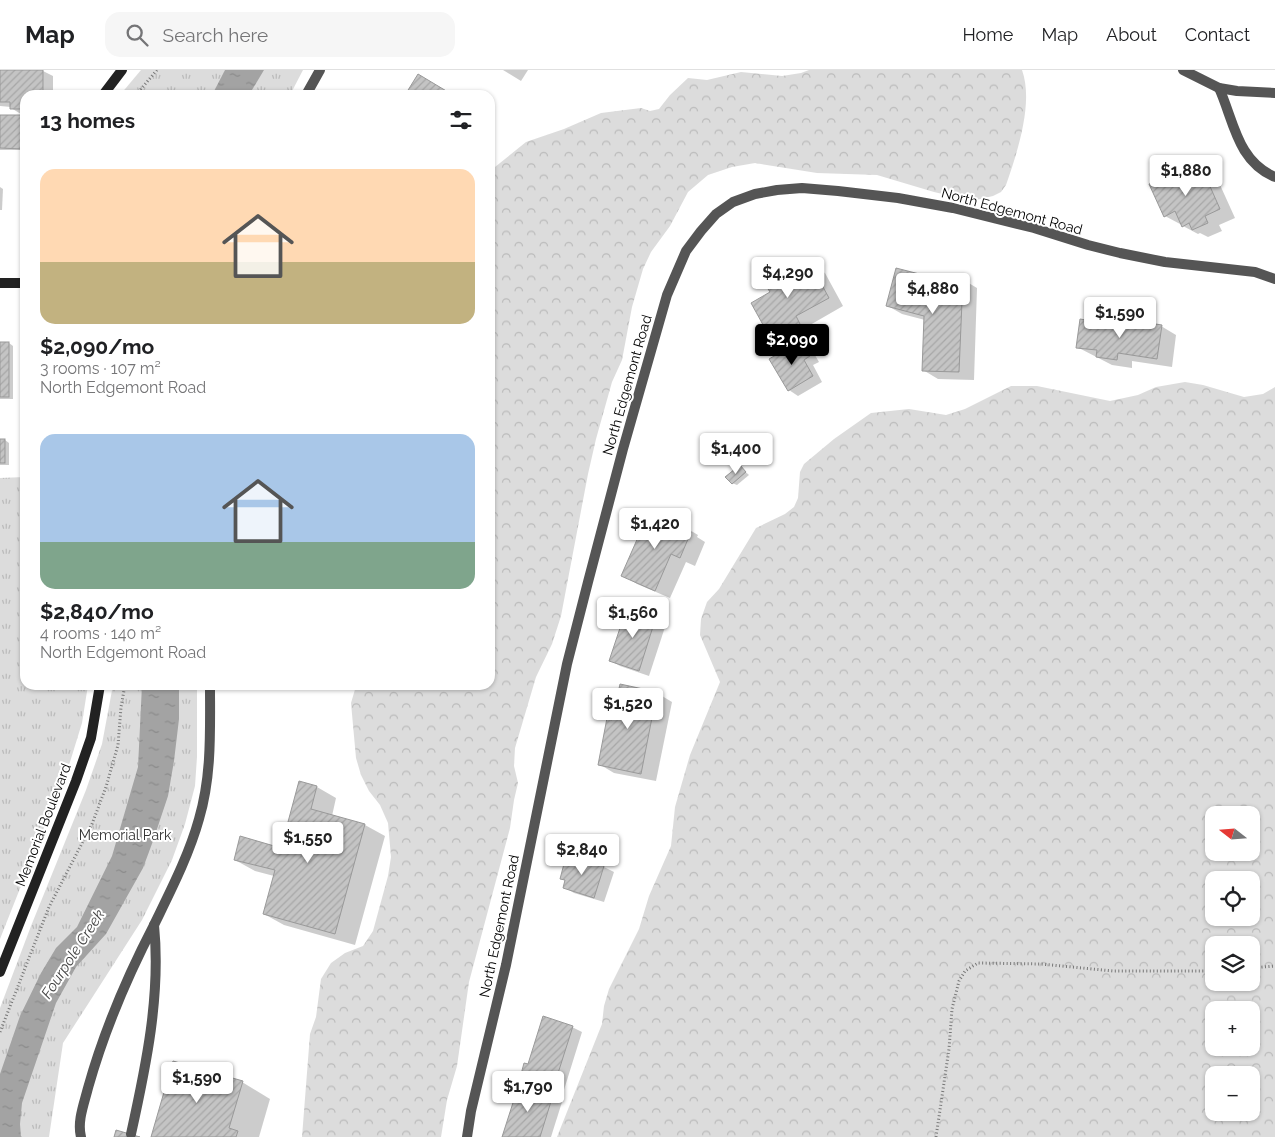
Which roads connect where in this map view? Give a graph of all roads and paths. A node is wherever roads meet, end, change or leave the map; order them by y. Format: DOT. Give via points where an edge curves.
graph roads {
  1 [pos="122,70"];
  2 [pos="157,70"];
  3 [pos="320,70"];
  4 [pos="1182,70"];
  5 [pos="1219,88"];
  6 [pos="107,90"];
  7 [pos="140,90"];
  8 [pos="309,90"];
  9 [pos="1275,93"];
  10 [pos="1275,177"];
  11 [pos="1275,279"];
  12 [pos="20,283"];
  13 [pos="0,284"];
  14 [pos="99,690"];
  15 [pos="124,690"];
  16 [pos="210,690"];
  17 [pos="154,924"];
  18 [pos="1275,966"];
  19 [pos="1260,967"];
  20 [pos="1205,971"];
  21 [pos="0,972"];
  22 [pos="0,1032"];
  23 [pos="131,1134"];
  24 [pos="81,1137"];
  25 [pos="467,1137"];
  26 [pos="936,1137"];
  1 -- 6 [label="street"];
  2 -- 7 [label="path"];
  3 -- 8 [label="street"];
  4 -- 5 [label="street"];
  5 -- 9 [label="street"];
  5 -- 10 [label="street" via="1244,152"];
  11 -- 25 [label="street, North Edgemont Road" via="1254,272 1165,262 1088,246 1034,228 953,208 838,191 802,188 755,194 733,202 700,230 686,251 667,295 588,582 567,664 506,965"];
  12 -- 13 [label="street"];
  14 -- 21 [label="street, Memorial Boulevard" via="91,738 76,782"];
  15 -- 22 [label="path" via="118,746 106,787 89,832 49,907"];
  16 -- 17 [label="street" via="208,779 200,818 188,852"];
  17 -- 23 [label="street" via="156,972 150,1039"];
  17 -- 24 [label="street" via="122,989 98,1054 80,1117"];
  18 -- 19 [label="path"];
  20 -- 26 [label="path" via="1113,971 1041,964 978,963 965,971 952,1009"];
}
